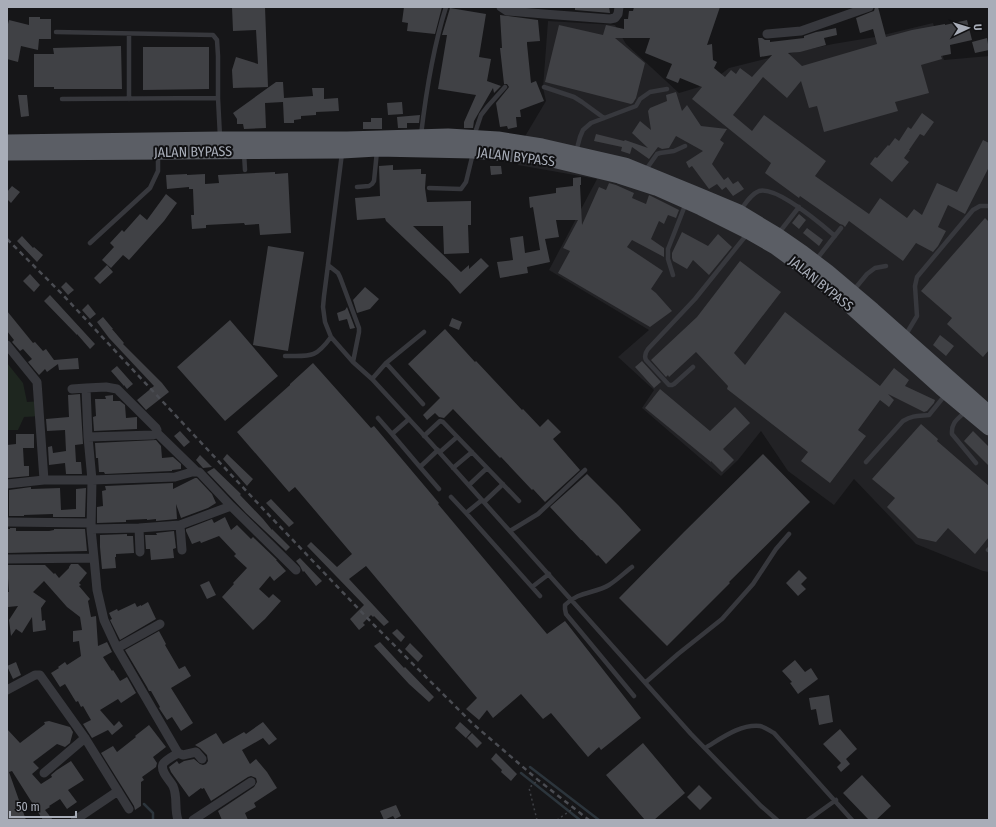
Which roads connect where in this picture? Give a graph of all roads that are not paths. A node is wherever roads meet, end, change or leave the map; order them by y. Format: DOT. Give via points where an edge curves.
graph roads {
  1 [pos="446,7"];
  2 [pos="501,7"];
  3 [pos="619,7"];
  4 [pos="869,7"];
  5 [pos="56,32"];
  6 [pos="128,34"];
  7 [pos="767,34"];
  8 [pos="505,87"];
  9 [pos="544,87"];
  10 [pos="667,89"];
  11 [pos="129,98"];
  12 [pos="218,98"];
  13 [pos="62,99"];
  14 [pos="604,118"];
  15 [pos="421,137"];
  16 [pos="220,139"];
  17 [pos="7,142"];
  18 [pos="473,144"];
  19 [pos="342,145"];
  20 [pos="685,146"];
  21 [pos="377,149"];
  22 [pos="244,151"];
  23 [pos="158,152"];
  24 [pos="7,153"];
  25 [pos="576,154"];
  26 [pos="245,170"];
  27 [pos="644,173"];
  28 [pos="357,187"];
  29 [pos="429,188"];
  30 [pos="687,202"];
  31 [pos="989,206"];
  32 [pos="799,207"];
  33 [pos="739,212"];
  34 [pos="841,228"];
  35 [pos="749,232"];
  36 [pos="777,235"];
  37 [pos="835,236"];
  38 [pos="90,243"];
  39 [pos="814,262"];
  40 [pos="328,266"];
  41 [pos="886,266"];
  42 [pos="673,275"];
  43 [pos="851,292"];
  44 [pos="424,332"];
  45 [pos="331,337"];
  46 [pos="904,338"];
  47 [pos="7,345"];
  48 [pos="285,356"];
  49 [pos="353,362"];
  50 [pos="386,363"];
  51 [pos="693,367"];
  52 [pos="372,379"];
  53 [pos="86,388"];
  54 [pos="72,389"];
  55 [pos="947,392"];
  56 [pos="423,404"];
  57 [pos="968,410"];
  58 [pos="989,413"];
  59 [pos="378,418"];
  60 [pos="409,419"];
  61 [pos="989,428"];
  62 [pos="157,433"];
  63 [pos="392,434"];
  64 [pos="424,436"];
  65 [pos="88,437"];
  66 [pos="457,437"];
  67 [pos="439,451"];
  68 [pos="472,452"];
  69 [pos="866,462"];
  70 [pos="976,462"];
  71 [pos="420,467"];
  72 [pos="453,468"];
  73 [pos="487,468"];
  74 [pos="585,470"];
  75 [pos="196,471"];
  76 [pos="44,480"];
  77 [pos="92,480"];
  78 [pos="7,484"];
  79 [pos="503,484"];
  80 [pos="469,485"];
  81 [pos="439,489"];
  82 [pos="451,497"];
  83 [pos="483,501"];
  84 [pos="519,501"];
  85 [pos="230,506"];
  86 [pos="466,513"];
  87 [pos="7,522"];
  88 [pos="180,525"];
  89 [pos="91,526"];
  90 [pos="139,528"];
  91 [pos="510,531"];
  92 [pos="789,534"];
  93 [pos="182,550"];
  94 [pos="140,552"];
  95 [pos="94,558"];
  96 [pos="7,559"];
  97 [pos="632,568"];
  98 [pos="296,570"];
  99 [pos="549,574"];
  100 [pos="532,587"];
  101 [pos="540,596"];
  102 [pos="571,599"];
  103 [pos="160,624"];
  104 [pos="117,648"];
  105 [pos="646,682"];
  106 [pos="7,690"];
  107 [pos="634,696"];
  108 [pos="85,738"];
  109 [pos="705,748"];
  110 [pos="178,753"];
  111 [pos="202,759"];
  112 [pos="44,773"];
  113 [pos="251,782"];
  114 [pos="118,791"];
  115 [pos="836,800"];
  116 [pos="129,809"];
  117 [pos="75,820"];
  118 [pos="178,820"];
  119 [pos="193,820"];
  120 [pos="777,820"];
  121 [pos="808,820"];
  122 [pos="852,820"];
  1 -- 15 [label="lane" via="426,95"];
  2 -- 3 [label="street" via="507,11 610,19 618,14"];
  4 -- 7 [label="street" via="801,31"];
  5 -- 6 [label="lane"];
  6 -- 11 [label="lane"];
  6 -- 12 [label="lane" via="213,35 217,40"];
  8 -- 18 [label="lane" via="481,116"];
  9 -- 14 [label="lane" via="574,97"];
  10 -- 14 [label="lane" via="650,92 640,99 636,106"];
  11 -- 12 [label="lane"];
  11 -- 13 [label="lane"];
  12 -- 16 [label="lane"];
  14 -- 25 [label="lane" via="591,123 583,130"];
  15 -- 18 [label="highway, JALAN BYPASS" via="448,136"];
  15 -- 19 [label="highway, JALAN BYPASS"];
  16 -- 17 [label="highway, JALAN BYPASS"];
  16 -- 19 [label="highway, JALAN BYPASS"];
  18 -- 21 [label="highway, JALAN BYPASS"];
  18 -- 25 [label="highway, JALAN BYPASS" via="498,139"];
  18 -- 29 [label="lane" via="466,182 461,189"];
  18 -- 30 [label="highway, JALAN BYPASS" via="619,176 656,188"];
  19 -- 21 [label="highway, JALAN BYPASS"];
  19 -- 22 [label="highway, JALAN BYPASS"];
  19 -- 40 [label="lane"];
  20 -- 27 [label="lane" via="657,154"];
  21 -- 28 [label="lane" via="374,181 369,186"];
  22 -- 23 [label="highway, JALAN BYPASS"];
  22 -- 26 [label="lane"];
  23 -- 24 [label="highway, JALAN BYPASS"];
  23 -- 38 [label="lane" via="158,171 150,188"];
  25 -- 27 [label="highway, JALAN BYPASS" via="625,165"];
  27 -- 33 [label="highway, JALAN BYPASS"];
  30 -- 35 [label="highway, JALAN BYPASS"];
  30 -- 42 [label="lane" via="668,249 668,260"];
  31 -- 46 [label="lane" via="980,206 973,210 917,277 917,316"];
  32 -- 33 [label="lane" via="772,192 760,191 754,194"];
  32 -- 36 [label="lane"];
  32 -- 37 [label="lane"];
  33 -- 36 [label="highway, JALAN BYPASS"];
  34 -- 37 [label="lane"];
  35 -- 51 [label="lane" via="695,299 645,354 646,360 669,385 674,384"];
  35 -- 55 [label="highway, JALAN BYPASS" via="812,274"];
  36 -- 39 [label="highway, JALAN BYPASS"];
  37 -- 39 [label="lane"];
  39 -- 43 [label="highway, JALAN BYPASS"];
  40 -- 45 [label="lane" via="323,307"];
  40 -- 49 [label="lane" via="338,273 359,328"];
  41 -- 43 [label="lane" via="875,268"];
  43 -- 46 [label="highway, JALAN BYPASS"];
  44 -- 50 [label="lane"];
  45 -- 48 [label="lane" via="322,349 309,356"];
  45 -- 49 [label="lane"];
  46 -- 58 [label="highway, JALAN BYPASS"];
  47 -- 76 [label="street" via="37,382"];
  49 -- 52 [label="lane"];
  50 -- 52 [label="lane"];
  50 -- 56 [label="lane"];
  52 -- 60 [label="lane"];
  53 -- 54 [label="street"];
  53 -- 62 [label="street" via="118,389 158,430"];
  53 -- 65 [label="street"];
  55 -- 57 [label="highway, JALAN BYPASS"];
  55 -- 69 [label="lane" via="929,415 917,415 903,421"];
  57 -- 61 [label="highway, JALAN BYPASS"];
  57 -- 70 [label="lane" via="951,428 952,434"];
  59 -- 63 [label="lane"];
  60 -- 63 [label="lane"];
  60 -- 64 [label="lane"];
  62 -- 65 [label="street"];
  62 -- 75 [label="street"];
  63 -- 71 [label="lane"];
  64 -- 66 [label="lane" via="440,421"];
  64 -- 67 [label="lane"];
  65 -- 77 [label="street"];
  66 -- 67 [label="lane"];
  66 -- 68 [label="lane"];
  67 -- 71 [label="lane"];
  67 -- 72 [label="lane"];
  68 -- 72 [label="lane"];
  68 -- 73 [label="lane"];
  71 -- 81 [label="lane"];
  72 -- 80 [label="lane"];
  73 -- 79 [label="lane"];
  73 -- 80 [label="lane"];
  74 -- 91 [label="lane" via="538,514"];
  75 -- 77 [label="street" via="175,477"];
  75 -- 85 [label="street"];
  76 -- 77 [label="street"];
  76 -- 78 [label="street"];
  77 -- 89 [label="street"];
  79 -- 83 [label="lane"];
  79 -- 84 [label="lane"];
  80 -- 83 [label="lane"];
  82 -- 86 [label="lane"];
  83 -- 86 [label="lane"];
  83 -- 91 [label="lane"];
  85 -- 88 [label="street"];
  85 -- 98 [label="street"];
  86 -- 100 [label="lane"];
  87 -- 89 [label="street"];
  88 -- 90 [label="street"];
  88 -- 93 [label="street"];
  89 -- 90 [label="street"];
  89 -- 95 [label="street"];
  90 -- 94 [label="street"];
  91 -- 99 [label="lane"];
  92 -- 105 [label="lane" via="753,584 722,619"];
  95 -- 96 [label="street"];
  95 -- 104 [label="street" via="97,590 104,620"];
  97 -- 102 [label="lane" via="600,590"];
  99 -- 100 [label="lane"];
  99 -- 102 [label="lane"];
  100 -- 101 [label="lane"];
  102 -- 105 [label="lane"];
  102 -- 107 [label="lane" via="565,605 566,614"];
  103 -- 104 [label="street"];
  104 -- 110 [label="street"];
  105 -- 109 [label="lane"];
  106 -- 108 [label="street" via="34,675 40,675"];
  108 -- 112 [label="street"];
  108 -- 114 [label="street"];
  109 -- 115 [label="lane" via="739,729 762,726 774,733"];
  109 -- 120 [label="lane"];
  110 -- 111 [label="street" via="183,755 196,752"];
  110 -- 118 [label="street" via="163,766 176,796"];
  113 -- 119 [label="street"];
  114 -- 116 [label="street"];
  114 -- 117 [label="street"];
  115 -- 121 [label="lane"];
  115 -- 122 [label="lane"];
}
